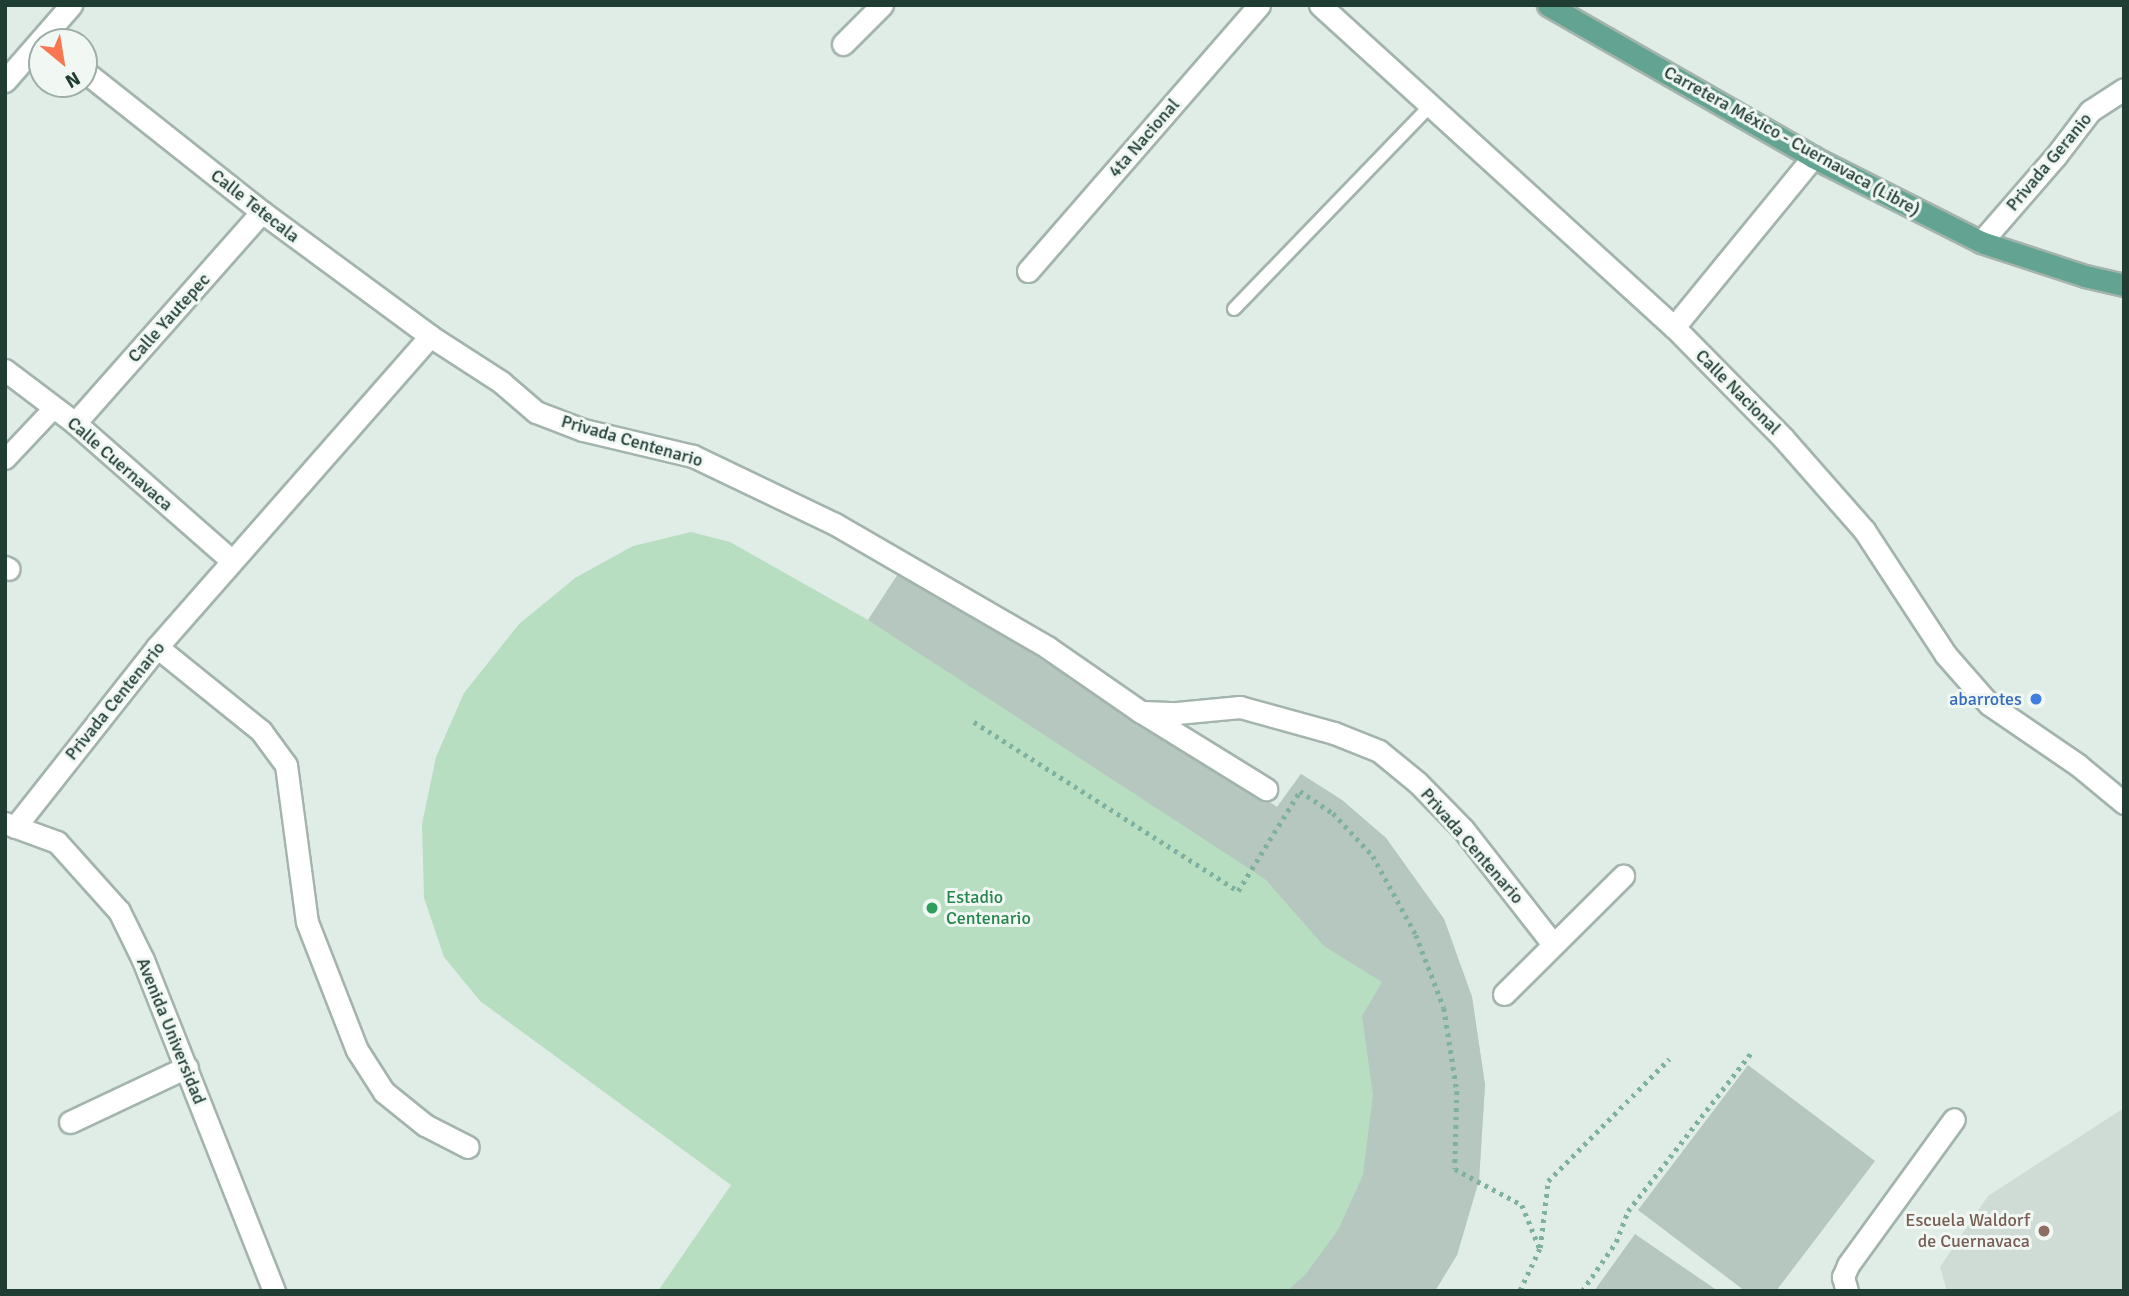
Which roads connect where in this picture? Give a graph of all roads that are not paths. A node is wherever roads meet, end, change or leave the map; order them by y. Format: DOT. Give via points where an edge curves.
graph roads {
  1 [pos="71,5"];
  2 [pos="881,5"];
  3 [pos="1259,5"];
  4 [pos="1320,5"];
  5 [pos="1548,5"];
  6 [pos="54,28"];
  7 [pos="843,44"];
  8 [pos="28,54"];
  9 [pos="8,71"];
  10 [pos="98,82"];
  11 [pos="2124,89"];
  12 [pos="1430,106"];
  13 [pos="1813,157"];
  14 [pos="262,212"];
  15 [pos="1981,242"];
  16 [pos="1028,271"];
  17 [pos="2124,285"];
  18 [pos="1234,309"];
  19 [pos="1674,327"];
  20 [pos="430,336"];
  21 [pos="5,370"];
  22 [pos="53,408"];
  23 [pos="75,424"];
  24 [pos="5,459"];
  25 [pos="232,561"];
  26 [pos="158,647"];
  27 [pos="1142,712"];
  28 [pos="1266,789"];
  29 [pos="2124,803"];
  30 [pos="10,825"];
  31 [pos="1623,876"];
  32 [pos="1552,943"];
  33 [pos="1504,994"];
  34 [pos="187,1067"];
  35 [pos="1954,1119"];
  36 [pos="70,1122"];
  37 [pos="468,1147"];
  38 [pos="274,1291"];
  39 [pos="1847,1291"];
  1 -- 6 [label="street"];
  2 -- 7 [label="street"];
  3 -- 16 [label="street, 4ta Nacional"];
  4 -- 12 [label="street, Calle Nacional"];
  5 -- 13 [label="main road, Carretera México - Cuernavaca (Libre)"];
  8 -- 9 [label="street"];
  10 -- 14 [label="street, Calle Tetecala"];
  11 -- 15 [label="street, Privada Geranio" via="2090,111"];
  12 -- 18 [label="lane"];
  12 -- 19 [label="street, Calle Nacional"];
  13 -- 15 [label="main road, Carretera México - Cuernavaca (Libre)"];
  13 -- 19 [label="street"];
  14 -- 20 [label="street, Calle Tetecala"];
  14 -- 23 [label="street, Calle Yautepec"];
  15 -- 17 [label="main road, Carretera México - Cuernavaca (Libre)"];
  19 -- 29 [label="street, Calle Nacional" via="1784,439 1864,530 1966,681 1989,704"];
  20 -- 25 [label="street, Privada Centenario"];
  20 -- 27 [label="street, Privada Centenario" via="501,382 536,412 583,430 694,456 835,524 1047,647"];
  21 -- 22 [label="street, Calle Cuernavaca"];
  22 -- 23 [label="street, Calle Cuernavaca"];
  22 -- 24 [label="street"];
  23 -- 25 [label="street, Calle Cuernavaca"];
  25 -- 26 [label="street, Privada Centenario"];
  26 -- 30 [label="street, Privada Centenario"];
  26 -- 37 [label="street" via="261,731 286,765 307,922 357,1050 384,1092 425,1125"];
  27 -- 28 [label="street, Privada Centenario"];
  27 -- 32 [label="street, Privada Centenario" via="1240,707 1286,717 1380,751 1463,829"];
  30 -- 34 [label="street, Avenida Universidad" via="57,842 119,911"];
  31 -- 32 [label="street"];
  32 -- 33 [label="street"];
  34 -- 36 [label="street"];
  34 -- 38 [label="street, Avenida Universidad"];
  35 -- 39 [label="street" via="1848,1265 1843,1278"];
}
